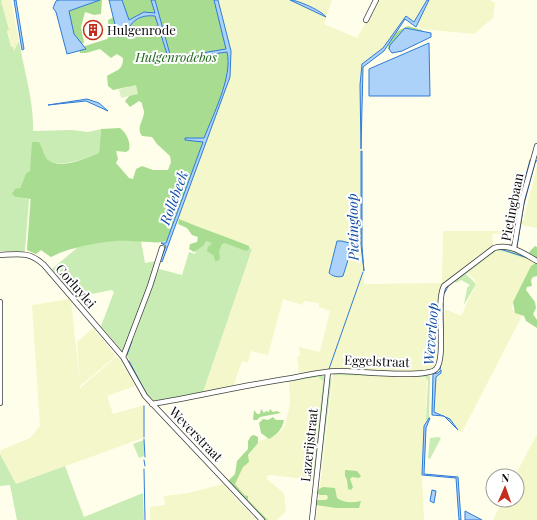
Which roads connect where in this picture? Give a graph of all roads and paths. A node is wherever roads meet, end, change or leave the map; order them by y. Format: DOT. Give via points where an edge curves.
graph roads {
  1 [pos="376,0"];
  2 [pos="366,20"];
  3 [pos="537,146"];
  4 [pos="162,248"];
  5 [pos="514,248"];
  6 [pos="0,254"];
  7 [pos="537,261"];
  8 [pos="0,302"];
  9 [pos="123,357"];
  10 [pos="328,372"];
  11 [pos="0,403"];
  12 [pos="152,404"];
  13 [pos="262,520"];
  14 [pos="312,520"];
  1 -- 2 [label="street"];
  3 -- 5 [label="street, Pietingbaan" via="522,200"];
  4 -- 9 [label="street"];
  5 -- 7 [label="street, Pietingbaan"];
  5 -- 10 [label="street, Eggelstraat" via="494,248 444,286 441,295 439,363 435,371 403,374"];
  6 -- 9 [label="street, Corluylei" via="25,254 38,260"];
  8 -- 11 [label="street"];
  9 -- 12 [label="street, Weverstraat"];
  10 -- 12 [label="street, Eggelstraat"];
  10 -- 14 [label="street, Lazerijstraat"];
  12 -- 13 [label="street, Weverstraat"];
}
